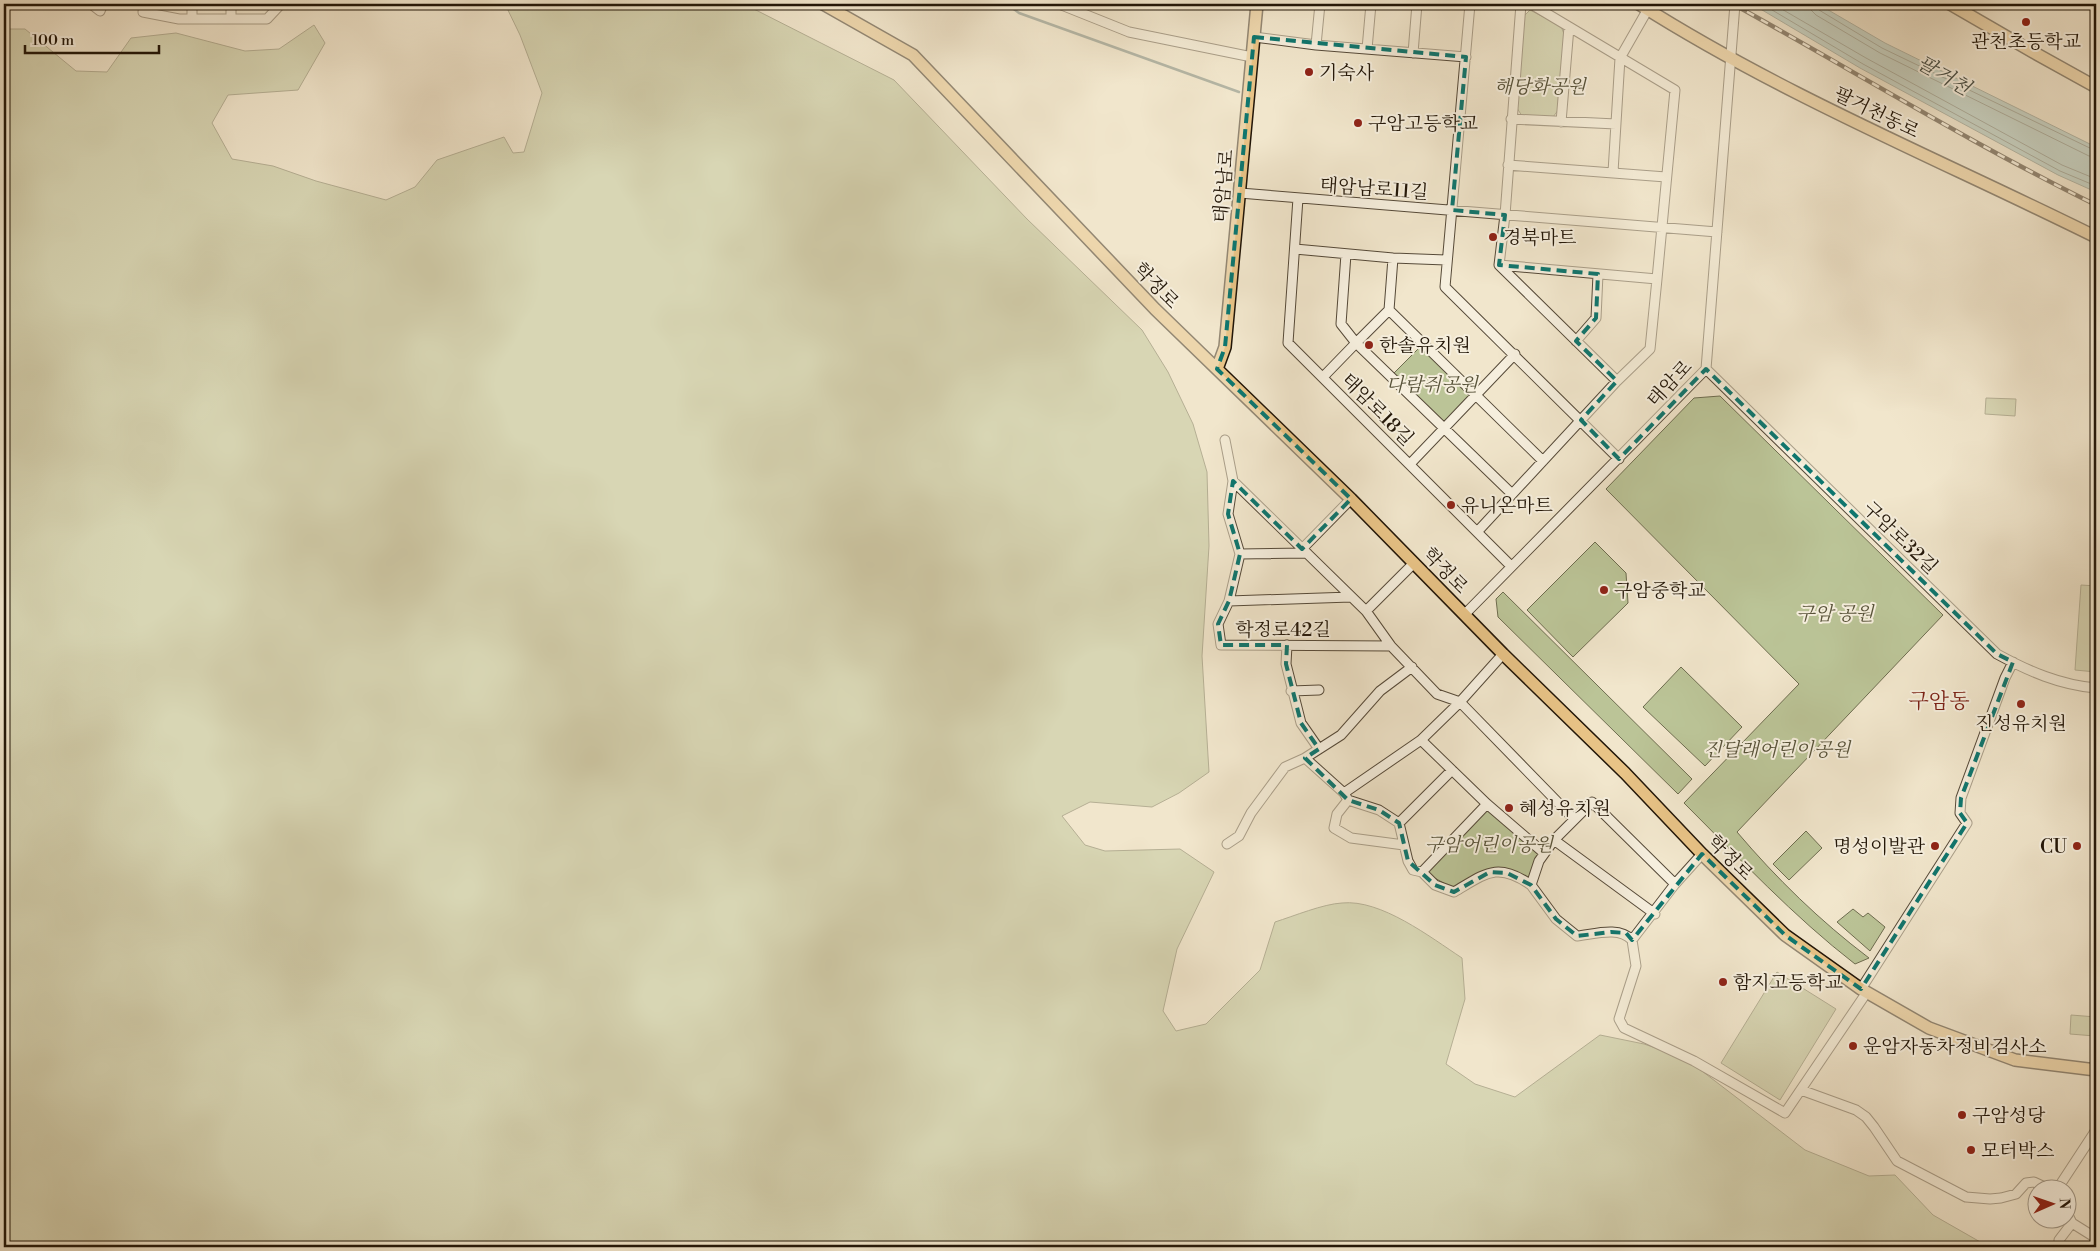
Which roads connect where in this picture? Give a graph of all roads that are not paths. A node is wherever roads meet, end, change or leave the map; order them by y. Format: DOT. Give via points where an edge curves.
graph roads {
  1 [pos="91,4"];
  2 [pos="144,4"];
  3 [pos="192,4"];
  4 [pos="231,4"];
  5 [pos="281,4"];
  6 [pos="823,4"];
  7 [pos="1059,4"];
  8 [pos="1257,4"];
  9 [pos="1320,4"];
  10 [pos="1370,4"];
  11 [pos="1417,4"];
  12 [pos="1470,4"];
  13 [pos="1521,4"];
  14 [pos="1531,4"];
  15 [pos="1735,4"];
  16 [pos="1950,4"];
  17 [pos="1643,6"];
  18 [pos="101,7"];
  19 [pos="192,19"];
  20 [pos="231,19"];
  21 [pos="1569,27"];
  22 [pos="1254,37"];
  23 [pos="1316,45"];
  24 [pos="1367,49"];
  25 [pos="1413,54"];
  26 [pos="1466,57"];
  27 [pos="1252,58"];
  28 [pos="1620,58"];
  29 [pos="1732,60"];
  30 [pos="2096,86"];
  31 [pos="1511,119"];
  32 [pos="1561,122"];
  33 [pos="1616,124"];
  34 [pos="1508,164"];
  35 [pos="1613,172"];
  36 [pos="1666,177"];
  37 [pos="1240,193"];
  38 [pos="1298,198"];
  39 [pos="1452,210"];
  40 [pos="1505,215"];
  41 [pos="1661,227"];
  42 [pos="1717,232"];
  43 [pos="2096,237"];
  44 [pos="1295,249"];
  45 [pos="1346,254"];
  46 [pos="1394,258"];
  47 [pos="1446,260"];
  48 [pos="1499,266"];
  49 [pos="1598,274"];
  50 [pos="1657,279"];
  51 [pos="1389,310"];
  52 [pos="1576,341"];
  53 [pos="1356,343"];
  54 [pos="1515,354"];
  55 [pos="1217,369"];
  56 [pos="1706,370"];
  57 [pos="1323,378"];
  58 [pos="1617,381"];
  59 [pos="1476,394"];
  60 [pos="1581,420"];
  61 [pos="1444,427"];
  62 [pos="1225,440"];
  63 [pos="1619,459"];
  64 [pos="1543,461"];
  65 [pos="1410,464"];
  66 [pos="1233,480"];
  67 [pos="1512,494"];
  68 [pos="1351,499"];
  69 [pos="1478,531"];
  70 [pos="1304,551"];
  71 [pos="1240,554"];
  72 [pos="1414,563"];
  73 [pos="1511,566"];
  74 [pos="1351,597"];
  75 [pos="1229,600"];
  76 [pos="1366,611"];
  77 [pos="1465,614"];
  78 [pos="1287,645"];
  79 [pos="1392,646"];
  80 [pos="1503,654"];
  81 [pos="2013,662"];
  82 [pos="1412,667"];
  83 [pos="2096,688"];
  84 [pos="1319,690"];
  85 [pos="1291,691"];
  86 [pos="1460,702"];
  87 [pos="1420,740"];
  88 [pos="1319,750"];
  89 [pos="1306,758"];
  90 [pos="1452,770"];
  91 [pos="1346,796"];
  92 [pos="1487,804"];
  93 [pos="1574,819"];
  94 [pos="1399,823"];
  95 [pos="1554,840"];
  96 [pos="1227,844"];
  97 [pos="1404,845"];
  98 [pos="1544,853"];
  99 [pos="1702,854"];
  100 [pos="1422,872"];
  101 [pos="1675,884"];
  102 [pos="1531,885"];
  103 [pos="1654,914"];
  104 [pos="1632,940"];
  105 [pos="1864,990"];
  106 [pos="2096,1070"];
  107 [pos="1800,1090"];
  108 [pos="2096,1130"];
  109 [pos="2065,1178"];
  110 [pos="2028,1183"];
  111 [pos="2078,1225"];
  112 [pos="2065,1228"];
  113 [pos="2096,1238"];
  114 [pos="2059,1247"];
  1 -- 18 [label="street"];
  2 -- 19 [label="street" via="143,12"];
  3 -- 19 [label="street"];
  4 -- 20 [label="street"];
  5 -- 20 [label="street" via="267,19"];
  6 -- 55 [label="main road, 학정로" via="913,55 1155,309"];
  7 -- 27 [label="street" via="1129,32"];
  8 -- 22 [label="main road, 태암남로"];
  9 -- 23 [label="street"];
  10 -- 24 [label="street"];
  11 -- 25 [label="street"];
  12 -- 26 [label="street"];
  13 -- 31 [label="street"];
  14 -- 21 [label="street"];
  15 -- 29 [label="street, 태암로"];
  16 -- 30 [label="main road"];
  17 -- 28 [label="street, 팔거천동로"];
  17 -- 29 [label="main road, 팔거천동로"];
  19 -- 20 [label="street"];
  21 -- 28 [label="street"];
  21 -- 32 [label="street"];
  22 -- 23 [label="street"];
  22 -- 27 [label="main road, 태암남로"];
  23 -- 24 [label="street"];
  24 -- 25 [label="street"];
  25 -- 26 [label="street"];
  26 -- 39 [label="street"];
  27 -- 37 [label="main road, 태암남로"];
  28 -- 33 [label="street, 팔거천동로"];
  28 -- 36 [label="street" via="1675,90"];
  29 -- 42 [label="street, 태암로"];
  29 -- 43 [label="main road, 팔거천동로"];
  31 -- 32 [label="street"];
  31 -- 34 [label="street"];
  32 -- 33 [label="street"];
  33 -- 35 [label="street, 팔거천동로"];
  34 -- 35 [label="street"];
  34 -- 40 [label="street"];
  35 -- 36 [label="street"];
  36 -- 41 [label="street"];
  37 -- 38 [label="street, 태암남로11길"];
  37 -- 55 [label="main road, 태암남로" via="1225,347"];
  38 -- 39 [label="street, 태암남로11길"];
  38 -- 44 [label="street, 태암로18길"];
  39 -- 40 [label="street, 태암남로11길"];
  39 -- 47 [label="street"];
  40 -- 41 [label="street, 태암남로11길"];
  40 -- 48 [label="street"];
  41 -- 42 [label="street, 태암남로11길"];
  41 -- 50 [label="street"];
  42 -- 56 [label="street, 태암로"];
  44 -- 45 [label="street"];
  44 -- 57 [label="street, 태암로18길" via="1288,343"];
  45 -- 46 [label="street"];
  45 -- 53 [label="street, 태암로18길" via="1341,324"];
  46 -- 47 [label="street"];
  46 -- 51 [label="street"];
  47 -- 54 [label="street" via="1444,287"];
  48 -- 49 [label="street"];
  48 -- 52 [label="street"];
  49 -- 50 [label="street"];
  49 -- 52 [label="street" via="1596,318"];
  50 -- 58 [label="street" via="1650,349"];
  51 -- 53 [label="street"];
  51 -- 59 [label="street"];
  52 -- 58 [label="street"];
  53 -- 57 [label="street, 태암로18길"];
  53 -- 61 [label="street, 태암로18길"];
  54 -- 59 [label="street"];
  54 -- 60 [label="street"];
  55 -- 68 [label="main road, 학정로"];
  56 -- 63 [label="street, 태암로"];
  56 -- 81 [label="street, 구암로32길" via="1997,654"];
  57 -- 65 [label="street, 태암로18길"];
  58 -- 60 [label="street"];
  59 -- 61 [label="street"];
  59 -- 64 [label="street"];
  60 -- 63 [label="street"];
  60 -- 64 [label="street"];
  61 -- 65 [label="street, 태암로18길"];
  61 -- 67 [label="street, 태암로18길"];
  62 -- 66 [label="street"];
  63 -- 73 [label="street, 태암로"];
  64 -- 67 [label="street"];
  65 -- 69 [label="street, 태암로18길"];
  66 -- 70 [label="street"];
  66 -- 71 [label="street" via="1228,514"];
  67 -- 69 [label="street"];
  68 -- 70 [label="street"];
  68 -- 72 [label="main road, 학정로"];
  69 -- 73 [label="street, 태암로18길"];
  70 -- 71 [label="street"];
  70 -- 74 [label="street"];
  71 -- 75 [label="street, 학정로42길"];
  72 -- 76 [label="street"];
  72 -- 77 [label="main road, 학정로"];
  73 -- 77 [label="street, 태암로"];
  74 -- 75 [label="street, 학정로42길"];
  74 -- 76 [label="street"];
  75 -- 78 [label="street, 학정로42길" via="1218,624 1221,645"];
  76 -- 79 [label="street"];
  77 -- 80 [label="main road, 학정로"];
  78 -- 79 [label="street, 학정로42길"];
  78 -- 85 [label="street" via="1286,664"];
  79 -- 82 [label="street"];
  80 -- 86 [label="street"];
  80 -- 99 [label="main road, 학정로" via="1625,773"];
  81 -- 83 [label="street, 구암로32길" via="2058,682"];
  81 -- 105 [label="street" via="1961,798 1960,813 1967,824"];
  82 -- 86 [label="street" via="1437,694"];
  82 -- 88 [label="street" via="1380,691 1341,735"];
  84 -- 85 [label="street"];
  85 -- 88 [label="street" via="1301,723"];
  86 -- 87 [label="street"];
  86 -- 93 [label="street"];
  87 -- 90 [label="street"];
  87 -- 91 [label="street"];
  88 -- 89 [label="street"];
  89 -- 91 [label="street"];
  89 -- 96 [label="street" via="1285,767 1238,836"];
  90 -- 92 [label="street"];
  90 -- 94 [label="street"];
  91 -- 94 [label="street" via="1379,810"];
  91 -- 97 [label="street" via="1334,828 1351,838"];
  92 -- 98 [label="street"];
  92 -- 100 [label="street"];
  93 -- 95 [label="street"];
  93 -- 101 [label="street" via="1592,802"];
  94 -- 97 [label="street"];
  95 -- 98 [label="street"];
  95 -- 103 [label="street"];
  97 -- 100 [label="street" via="1413,870"];
  98 -- 102 [label="street"];
  99 -- 101 [label="street"];
  99 -- 105 [label="main road, 학정로" via="1785,935"];
  100 -- 102 [label="street" via="1435,885 1454,892 1490,872 1507,872"];
  101 -- 103 [label="street"];
  102 -- 104 [label="street" via="1556,919 1577,936 1612,932 1626,934"];
  103 -- 104 [label="street"];
  104 -- 107 [label="street" via="1636,966 1619,1019 1624,1028 1694,1061 1785,1113"];
  105 -- 106 [label="main road, 학정로" via="1929,1028 2016,1060"];
  105 -- 107 [label="street"];
  107 -- 110 [label="street" via="1856,1110 1866,1117 1897,1161 1966,1197 2001,1198 2016,1194"];
  108 -- 109 [label="street"];
  111 -- 113 [label="street"];
  112 -- 114 [label="street"];
}
